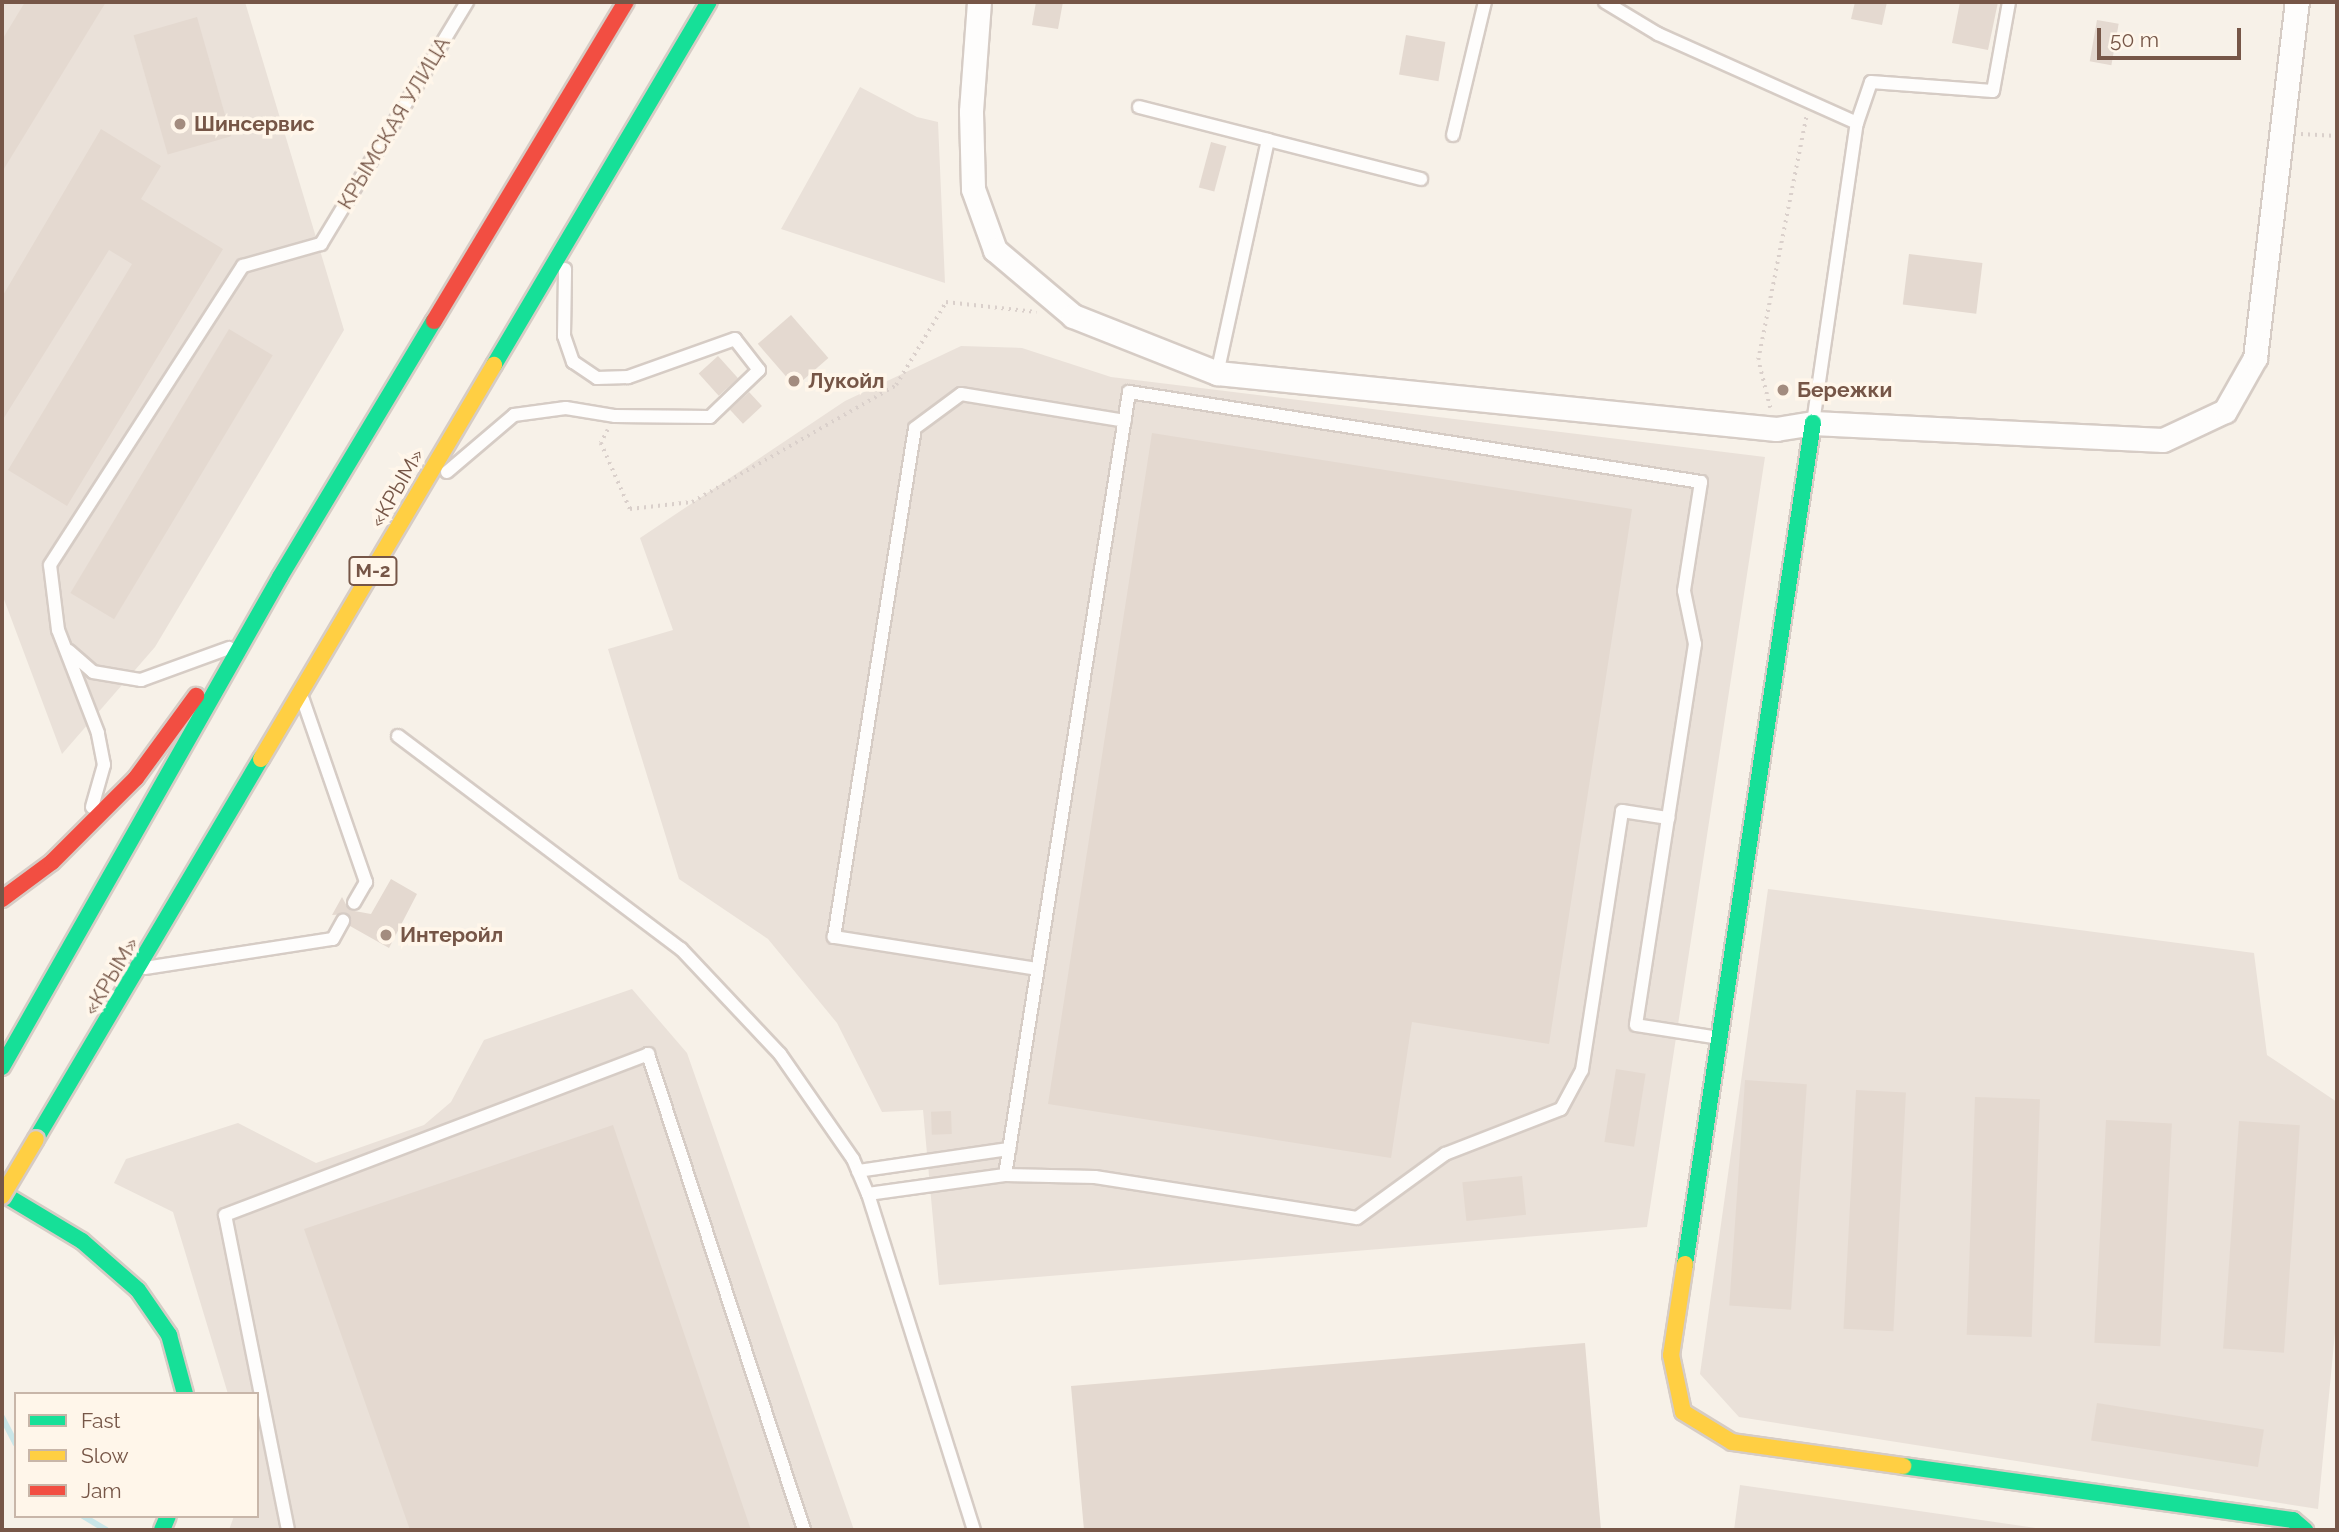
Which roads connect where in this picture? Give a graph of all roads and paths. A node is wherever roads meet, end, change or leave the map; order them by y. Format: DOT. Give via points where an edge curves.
graph roads {
  1 [pos="467,2"];
  2 [pos="626,2"];
  3 [pos="709,2"];
  4 [pos="979,2"];
  5 [pos="1485,2"];
  6 [pos="1605,2"];
  7 [pos="2010,2"];
  8 [pos="2297,2"];
  9 [pos="1809,101"];
  10 [pos="1139,107"];
  11 [pos="1857,123"];
  12 [pos="2284,133"];
  13 [pos="1453,135"];
  14 [pos="2337,136"];
  15 [pos="1268,140"];
  16 [pos="1421,179"];
  17 [pos="565,244"];
  18 [pos="1073,316"];
  19 [pos="1217,373"];
  20 [pos="615,416"];
  21 [pos="1125,421"];
  22 [pos="1813,424"];
  23 [pos="1776,429"];
  24 [pos="414,499"];
  25 [pos="280,577"];
  26 [pos="232,646"];
  27 [pos="66,649"];
  28 [pos="301,693"];
  29 [pos="398,736"];
  30 [pos="1668,818"];
  31 [pos="83,831"];
  32 [pos="2,899"];
  33 [pos="354,904"];
  34 [pos="343,921"];
  35 [pos="141,969"];
  36 [pos="1037,970"];
  37 [pos="1719,1038"];
  38 [pos="2,1067"];
  39 [pos="1009,1149"];
  40 [pos="858,1171"];
  41 [pos="1004,1175"];
  42 [pos="868,1194"];
  43 [pos="2,1195"];
  44 [pos="184,1392"];
  45 [pos="288,1530"];
  46 [pos="804,1530"];
  47 [pos="974,1530"];
  48 [pos="2305,1530"];
  1 -- 27 [label="lane, КРЫМСКАЯ УЛИЦА" via="321,244 243,265 50,565"];
  2 -- 25 [label="main road"];
  3 -- 17 [label="main road, «КРЫМ» / М-2"];
  4 -- 18 [label="street" via="971,112 973,189 995,250"];
  5 -- 13 [label="lane"];
  6 -- 9 [label="lane" via="1658,34"];
  7 -- 11 [label="lane" via="1993,90 1871,82"];
  8 -- 12 [label="street"];
  9 -- 11 [label="lane"];
  9 -- 23 [label="path" via="1758,360"];
  10 -- 15 [label="lane"];
  11 -- 22 [label="lane"];
  12 -- 14 [label="path"];
  12 -- 22 [label="street" via="2255,358 2225,411 2163,440"];
  15 -- 16 [label="lane"];
  15 -- 19 [label="lane"];
  17 -- 20 [label="lane" via="564,335 573,362 597,377 628,377 735,339 759,370 710,417"];
  17 -- 24 [label="main road, «КРЫМ» / М-2"];
  18 -- 19 [label="street"];
  18 -- 20 [label="path" via="946,302 895,385 692,502 630,509 601,443"];
  19 -- 23 [label="street"];
  20 -- 24 [label="lane" via="566,408 514,415"];
  21 -- 30 [label="lane" via="1129,392 1701,482 1684,591 1695,644"];
  21 -- 36 [label="lane"];
  21 -- 36 [label="lane" via="961,394 915,428 851,827 834,937"];
  22 -- 23 [label="street"];
  22 -- 37 [label="main road"];
  24 -- 28 [label="main road, «КРЫМ» / М-2"];
  25 -- 26 [label="main road"];
  25 -- 38 [label="main road"];
  26 -- 27 [label="lane" via="141,680 93,672"];
  26 -- 31 [label="main road" via="136,778"];
  27 -- 31 [label="lane" via="98,733 104,765"];
  28 -- 33 [label="lane" via="366,882"];
  28 -- 35 [label="main road, «КРЫМ» / М-2"];
  29 -- 40 [label="lane" via="681,950 780,1054"];
  30 -- 37 [label="lane" via="1636,1025"];
  30 -- 41 [label="lane" via="1622,811 1582,1070 1561,1109 1445,1154 1357,1218 1095,1177"];
  31 -- 32 [label="main road"];
  34 -- 35 [label="lane" via="333,939"];
  35 -- 43 [label="main road, «КРЫМ» / М-2, bridge"];
  36 -- 39 [label="lane"];
  37 -- 48 [label="main road" via="1671,1355 1684,1412 1732,1442 2293,1520"];
  39 -- 40 [label="lane"];
  39 -- 41 [label="lane"];
  40 -- 42 [label="lane"];
  41 -- 42 [label="lane"];
  42 -- 47 [label="lane"];
  43 -- 44 [label="main road" via="82,1241 138,1290 169,1335"];
  45 -- 46 [label="lane" via="225,1214 648,1054"];
}
